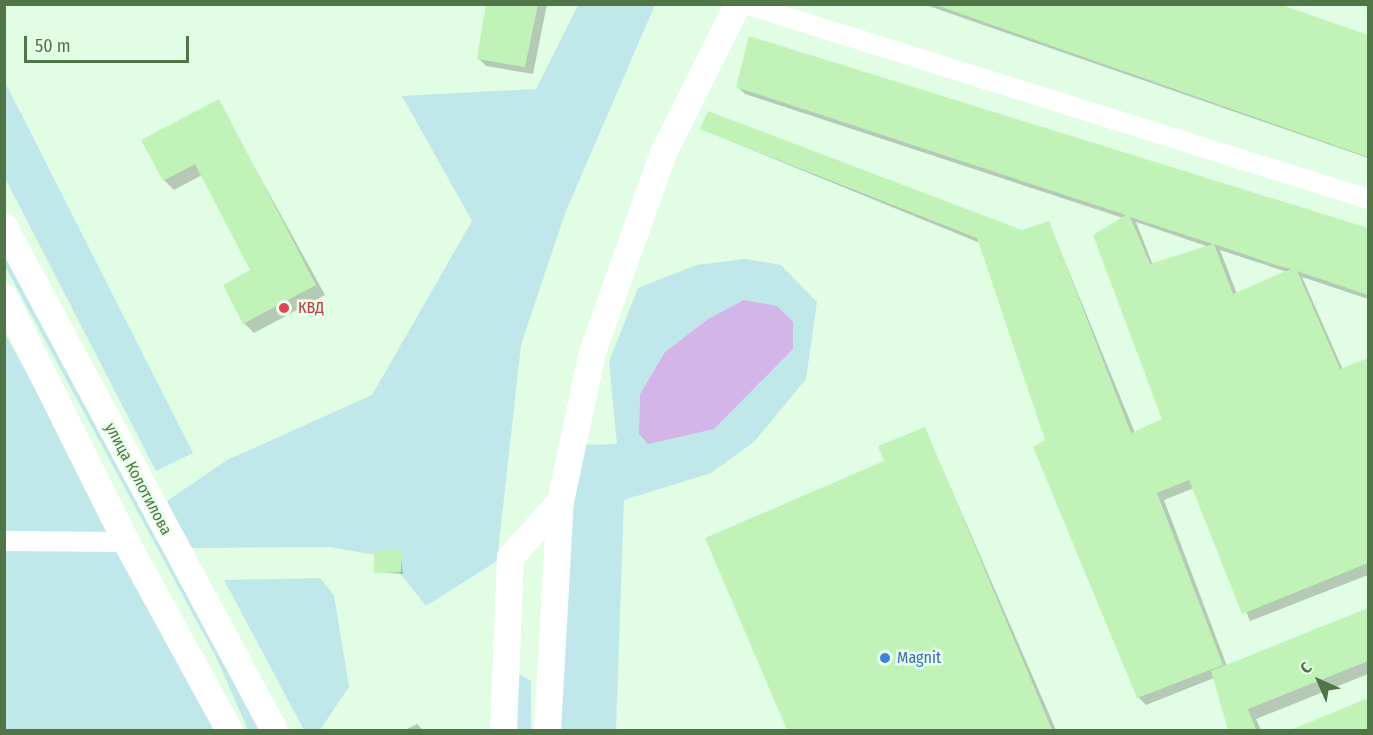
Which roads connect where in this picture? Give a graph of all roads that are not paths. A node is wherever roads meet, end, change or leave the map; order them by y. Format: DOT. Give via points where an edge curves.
graph roads {
  1 [pos="737,4"];
  2 [pos="745,4"];
  3 [pos="1368,198"];
  4 [pos="4,227"];
  5 [pos="4,297"];
  6 [pos="560,501"];
  7 [pos="4,541"];
  8 [pos="126,542"];
  9 [pos="229,730"];
  10 [pos="274,730"];
  11 [pos="502,730"];
  12 [pos="547,730"];
  1 -- 6 [label="main road" via="664,150 626,248 592,352"];
  2 -- 3 [label="street"];
  4 -- 10 [label="main road, улица Колотилова"];
  5 -- 8 [label="main road"];
  6 -- 11 [label="main road" via="510,557"];
  6 -- 12 [label="main road"];
  7 -- 8 [label="street"];
  8 -- 9 [label="main road"];
}
